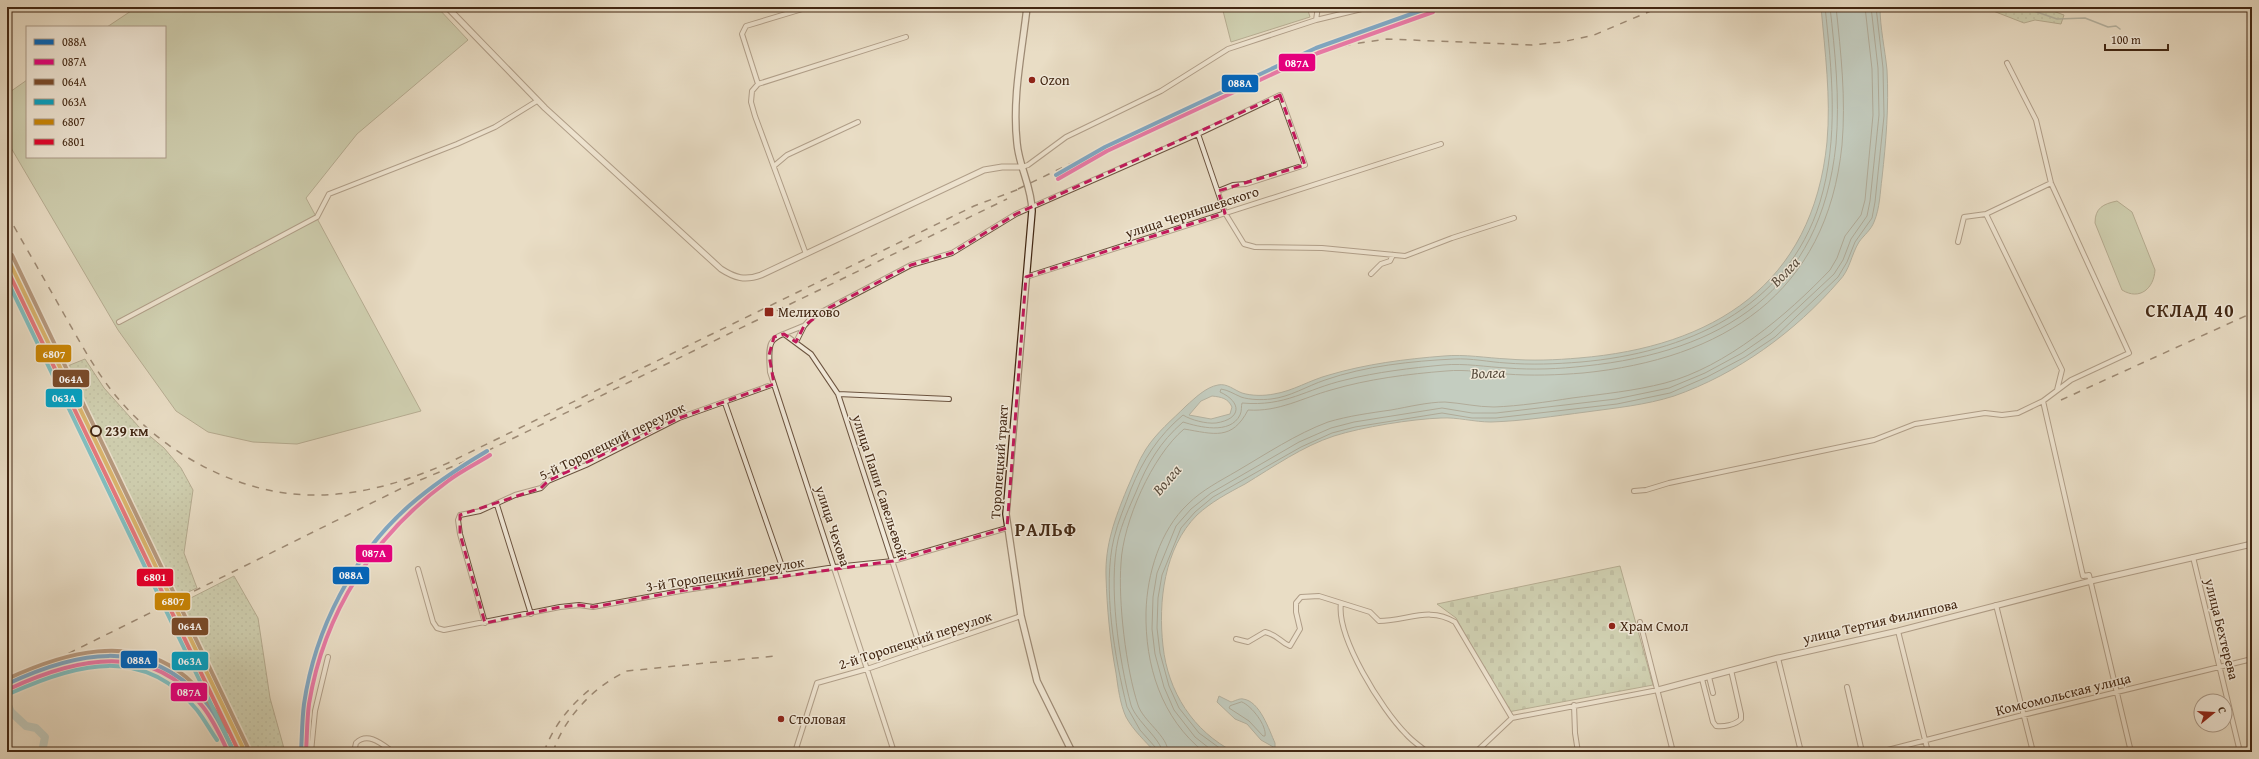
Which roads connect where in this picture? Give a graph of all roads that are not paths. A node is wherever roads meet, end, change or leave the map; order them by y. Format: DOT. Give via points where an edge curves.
graph roads {
  1 [pos="447,7"];
  2 [pos="809,7"];
  3 [pos="1027,7"];
  4 [pos="1318,7"];
  5 [pos="1370,7"];
  6 [pos="1316,20"];
  7 [pos="906,37"];
  8 [pos="2007,64"];
  9 [pos="758,84"];
  10 [pos="537,101"];
  11 [pos="858,122"];
  12 [pos="1198,134"];
  13 [pos="1441,144"];
  14 [pos="774,166"];
  15 [pos="1022,167"];
  16 [pos="2050,183"];
  17 [pos="1218,191"];
  18 [pos="1032,207"];
  19 [pos="1225,213"];
  20 [pos="1986,214"];
  21 [pos="1514,218"];
  22 [pos="1958,242"];
  23 [pos="806,254"];
  24 [pos="1393,254"];
  25 [pos="1371,274"];
  26 [pos="1026,277"];
  27 [pos="119,322"];
  28 [pos="804,326"];
  29 [pos="784,334"];
  30 [pos="796,342"];
  31 [pos="774,384"];
  32 [pos="2057,390"];
  33 [pos="838,394"];
  34 [pos="948,398"];
  35 [pos="2043,401"];
  36 [pos="725,403"];
  37 [pos="1634,491"];
  38 [pos="497,505"];
  39 [pos="1007,528"];
  40 [pos="2252,544"];
  41 [pos="2193,557"];
  42 [pos="893,561"];
  43 [pos="835,567"];
  44 [pos="418,569"];
  45 [pos="785,575"];
  46 [pos="2090,579"];
  47 [pos="1341,603"];
  48 [pos="1996,605"];
  49 [pos="531,614"];
  50 [pos="1021,616"];
  51 [pos="1640,622"];
  52 [pos="485,623"];
  53 [pos="1898,631"];
  54 [pos="1236,639"];
  55 [pos="921,650"];
  56 [pos="328,657"];
  57 [pos="1778,658"];
  58 [pos="2252,659"];
  59 [pos="2220,667"];
  60 [pos="867,669"];
  61 [pos="1731,670"];
  62 [pos="1709,677"];
  63 [pos="1702,679"];
  64 [pos="1847,687"];
  65 [pos="1658,690"];
  66 [pos="1713,693"];
  67 [pos="2116,693"];
  68 [pos="1574,705"];
  69 [pos="2023,714"];
  70 [pos="1512,718"];
  71 [pos="1925,740"];
  72 [pos="311,752"];
  73 [pos="354,752"];
  74 [pos="393,752"];
  75 [pos="795,752"];
  76 [pos="894,752"];
  77 [pos="1072,752"];
  78 [pos="1427,752"];
  79 [pos="1476,752"];
  80 [pos="1578,752"];
  81 [pos="1673,752"];
  82 [pos="1801,752"];
  83 [pos="1862,752"];
  84 [pos="1880,752"];
  85 [pos="1928,752"];
  86 [pos="2033,752"];
  87 [pos="2131,752"];
  88 [pos="2240,752"];
  1 -- 10 [label="street"];
  2 -- 9 [label="street" via="746,26 742,34"];
  3 -- 15 [label="main road" via="1016,100 1017,143"];
  4 -- 6 [label="street"];
  5 -- 6 [label="street"];
  6 -- 15 [label="street" via="1228,49 1161,91 1066,137"];
  7 -- 9 [label="street"];
  8 -- 16 [label="street" via="2036,120"];
  9 -- 14 [label="street" via="752,91 752,102"];
  10 -- 23 [label="street" via="721,269 731,275 743,279 755,277"];
  10 -- 27 [label="street" via="495,127 457,144 329,194 317,217"];
  11 -- 14 [label="street" via="788,155"];
  12 -- 17 [label="street"];
  12 -- 17 [label="street" via="1280,95 1305,165"];
  12 -- 18 [label="street"];
  13 -- 19 [label="street, улица Чернышевского"];
  14 -- 23 [label="street"];
  15 -- 18 [label="main road, Торопецкий тракт"];
  15 -- 23 [label="street" via="984,170"];
  16 -- 20 [label="street"];
  16 -- 32 [label="street" via="2129,353 2071,380"];
  17 -- 19 [label="street"];
  18 -- 26 [label="main road, Торопецкий тракт"];
  18 -- 28 [label="street" via="952,253 911,265 825,310"];
  19 -- 24 [label="street" via="1244,244 1255,247 1322,248"];
  19 -- 26 [label="street, улица Чернышевского"];
  20 -- 22 [label="street" via="1964,217"];
  20 -- 32 [label="street" via="2062,370"];
  21 -- 24 [label="street" via="1409,255"];
  24 -- 25 [label="street" via="1390,261 1381,264"];
  26 -- 39 [label="main road, Торопецкий тракт" via="1006,514"];
  28 -- 29 [label="street, улица Чехова"];
  28 -- 30 [label="street"];
  29 -- 30 [label="street, улица Паши Савельевой"];
  29 -- 31 [label="street, улица Чехова" via="774,337 769,347 770,372"];
  30 -- 33 [label="street, улица Паши Савельевой" via="811,354"];
  31 -- 36 [label="street, 5-й Торопецкий переулок"];
  31 -- 43 [label="street, улица Чехова"];
  32 -- 35 [label="street"];
  33 -- 34 [label="street"];
  33 -- 42 [label="street, улица Паши Савельевой"];
  35 -- 37 [label="street" via="2018,413 1985,413 1915,424 1874,440"];
  35 -- 46 [label="street" via="2083,576 2089,575"];
  36 -- 38 [label="street, 5-й Торопецкий переулок" via="679,418 586,465 548,481 541,488 515,495"];
  36 -- 45 [label="street"];
  38 -- 49 [label="street"];
  38 -- 52 [label="street, 5-й Торопецкий переулок" via="460,515 458,520"];
  39 -- 42 [label="street, 3-й Торопецкий переулок"];
  39 -- 50 [label="main road, Торопецкий тракт"];
  40 -- 41 [label="street, улица Тертия Филиппова"];
  41 -- 46 [label="street, улица Тертия Филиппова"];
  41 -- 59 [label="street, улица Бехтерева"];
  42 -- 43 [label="street, 3-й Торопецкий переулок"];
  42 -- 55 [label="street, улица Паши Савельевой"];
  43 -- 45 [label="street, 3-й Торопецкий переулок"];
  43 -- 60 [label="street, улица Чехова"];
  44 -- 52 [label="street, 3-й Торопецкий переулок" via="437,628 444,630"];
  45 -- 49 [label="street, 3-й Торопецкий переулок" via="593,607 579,605"];
  46 -- 48 [label="street, улица Тертия Филиппова"];
  46 -- 67 [label="street"];
  47 -- 54 [label="street" via="1319,596 1301,597 1296,603 1300,629 1290,646 1284,644 1276,634 1265,632 1248,642"];
  47 -- 70 [label="street" via="1370,612 1379,621 1394,621 1433,613 1455,622"];
  47 -- 78 [label="street" via="1342,622 1353,656 1392,718"];
  48 -- 53 [label="street, улица Тертия Филиппова"];
  48 -- 69 [label="street"];
  49 -- 52 [label="street, 3-й Торопецкий переулок"];
  50 -- 55 [label="street, 2-й Торопецкий переулок"];
  50 -- 77 [label="main road, Торопецкий тракт" via="1037,681"];
  51 -- 65 [label="street"];
  53 -- 57 [label="street, улица Тертия Филиппова"];
  53 -- 71 [label="street"];
  55 -- 60 [label="street, 2-й Торопецкий переулок"];
  56 -- 72 [label="street" via="315,711"];
  57 -- 61 [label="street, улица Тертия Филиппова"];
  57 -- 82 [label="street"];
  58 -- 59 [label="street, Комсомольская улица"];
  59 -- 67 [label="street, Комсомольская улица"];
  59 -- 88 [label="street, улица Бехтерева"];
  60 -- 75 [label="street, 2-й Торопецкий переулок" via="817,683"];
  60 -- 76 [label="street, улица Чехова"];
  61 -- 62 [label="street, улица Тертия Филиппова"];
  61 -- 63 [label="street" via="1741,714 1741,719 1733,724 1720,727 1713,722"];
  62 -- 63 [label="street, улица Тертия Филиппова"];
  62 -- 66 [label="street"];
  63 -- 65 [label="street, улица Тертия Филиппова"];
  64 -- 83 [label="street"];
  65 -- 68 [label="street, улица Тертия Филиппова"];
  65 -- 81 [label="street"];
  67 -- 69 [label="street, Комсомольская улица"];
  67 -- 87 [label="street"];
  68 -- 70 [label="street, улица Тертия Филиппова"];
  68 -- 80 [label="street"];
  69 -- 71 [label="street, Комсомольская улица"];
  69 -- 86 [label="street"];
  70 -- 79 [label="street"];
  71 -- 84 [label="street, Комсомольская улица"];
  71 -- 85 [label="street"];
  73 -- 74 [label="street" via="356,743 366,738 377,741"];
}
